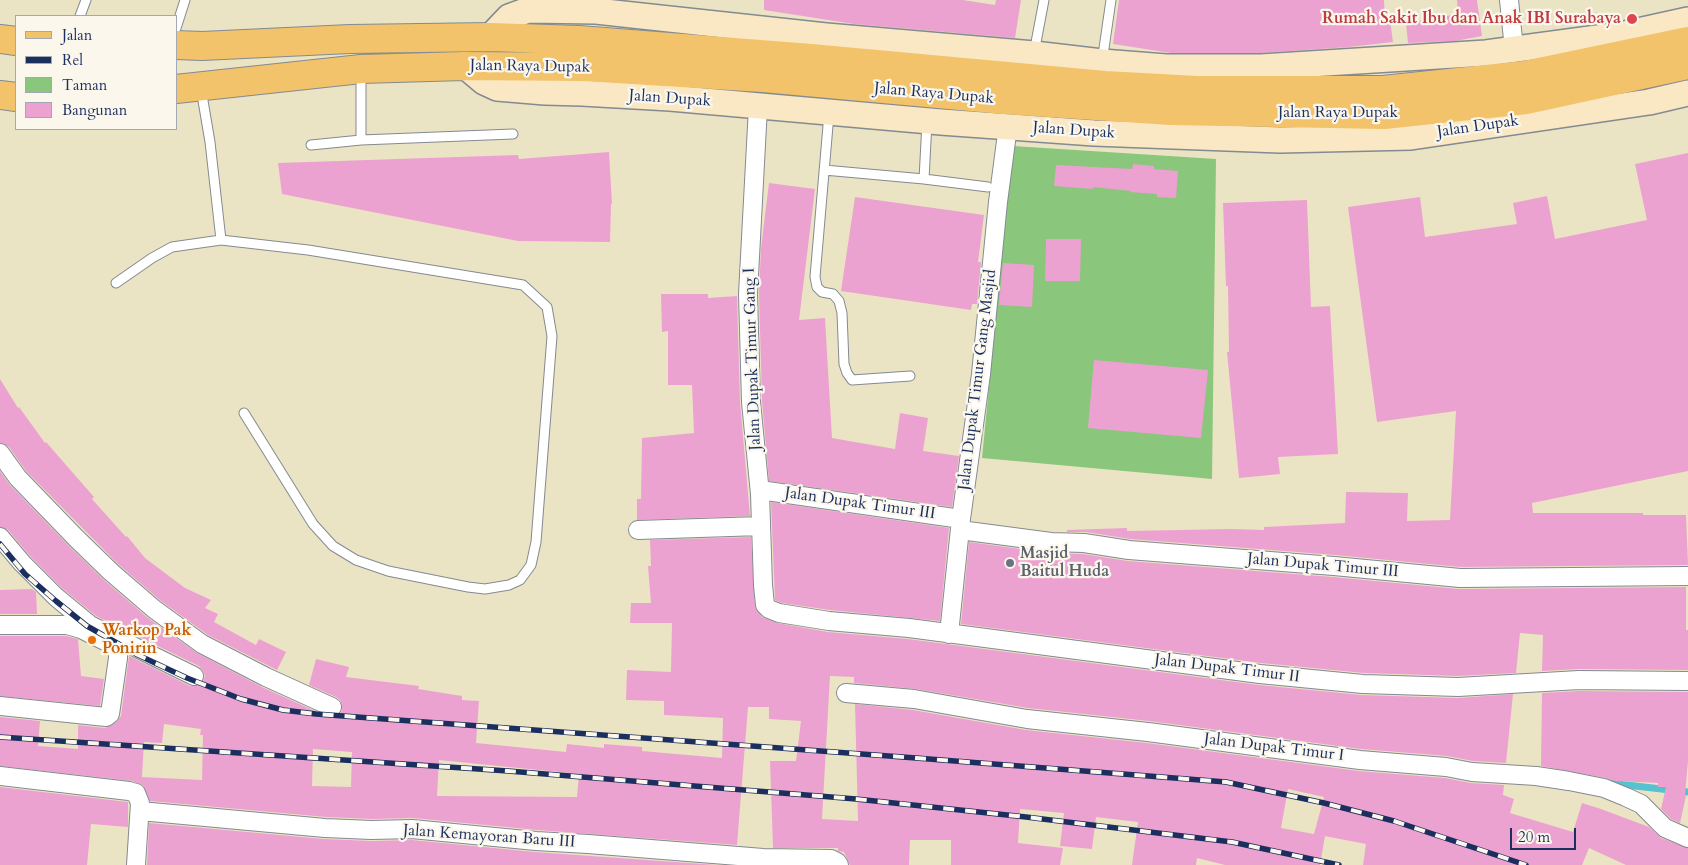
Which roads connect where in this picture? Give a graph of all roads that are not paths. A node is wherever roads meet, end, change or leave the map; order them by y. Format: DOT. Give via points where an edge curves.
graph roads {
  1 [pos="86,0"];
  2 [pos="185,0"];
  3 [pos="1044,0"];
  4 [pos="1111,0"];
  5 [pos="1509,0"];
  6 [pos="526,5"];
  7 [pos="599,6"];
  8 [pos="80,15"];
  9 [pos="1688,20"];
  10 [pos="178,22"];
  11 [pos="490,37"];
  12 [pos="0,39"];
  13 [pos="15,40"];
  14 [pos="1688,41"];
  15 [pos="178,45"];
  16 [pos="1514,49"];
  17 [pos="887,53"];
  18 [pos="1034,54"];
  19 [pos="1102,62"];
  20 [pos="1688,65"];
  21 [pos="465,66"];
  22 [pos="360,69"];
  23 [pos="1233,78"];
  24 [pos="188,88"];
  25 [pos="1578,88"];
  26 [pos="1688,93"];
  27 [pos="0,95"];
  28 [pos="15,96"];
  29 [pos="758,107"];
  30 [pos="829,111"];
  31 [pos="927,120"];
  32 [pos="1008,126"];
  33 [pos="513,134"];
  34 [pos="361,140"];
  35 [pos="311,145"];
  36 [pos="824,170"];
  37 [pos="924,179"];
  38 [pos="988,187"];
  39 [pos="221,240"];
  40 [pos="116,283"];
  41 [pos="910,376"];
  42 [pos="244,413"];
  43 [pos="0,453"];
  44 [pos="760,490"];
  45 [pos="960,524"];
  46 [pos="761,526"];
  47 [pos="638,530"];
  48 [pos="0,536"];
  49 [pos="1688,576"];
  50 [pos="769,609"];
  51 [pos="0,625"];
  52 [pos="948,634"];
  53 [pos="194,676"];
  54 [pos="1688,681"];
  55 [pos="846,693"];
  56 [pos="0,706"];
  57 [pos="332,707"];
  58 [pos="0,776"];
  59 [pos="139,804"];
  60 [pos="1688,838"];
  61 [pos="838,864"];
  62 [pos="136,865"];
  1 -- 8 [label="lane"];
  2 -- 10 [label="lane"];
  3 -- 18 [label="lane"];
  4 -- 19 [label="lane"];
  5 -- 16 [label="street"];
  6 -- 7 [label="main road"];
  6 -- 11 [label="main road"];
  7 -- 17 [label="main road"];
  9 -- 16 [label="main road" via="1620,35"];
  11 -- 15 [label="main road, Jalan Raya Dupak"];
  11 -- 17 [label="main road, Jalan Raya Dupak"];
  12 -- 13 [label="main road"];
  14 -- 25 [label="main road, Jalan Raya Dupak"];
  16 -- 23 [label="main road" via="1261,67"];
  17 -- 18 [label="main road"];
  17 -- 23 [label="main road, Jalan Raya Dupak" via="1105,85 1196,90"];
  18 -- 19 [label="main road"];
  19 -- 23 [label="main road" via="1166,67"];
  20 -- 25 [label="main road, Jalan Raya Dupak"];
  21 -- 22 [label="main road, Jalan Raya Dupak"];
  21 -- 25 [label="main road, Jalan Raya Dupak" via="585,67 763,78 1171,111 1384,115 1526,100"];
  21 -- 29 [label="main road, Jalan Dupak" via="497,88 670,98"];
  22 -- 24 [label="main road, Jalan Raya Dupak"];
  22 -- 34 [label="lane"];
  23 -- 25 [label="main road, Jalan Raya Dupak" via="1382,90 1526,75"];
  24 -- 39 [label="lane" via="210,142"];
  25 -- 26 [label="main road, Jalan Dupak" via="1649,102"];
  25 -- 32 [label="main road, Jalan Dupak" via="1412,137 1280,140 1094,133"];
  27 -- 28 [label="main road"];
  29 -- 30 [label="main road, Jalan Dupak"];
  29 -- 44 [label="street, Jalan Dupak Timur Gang I" via="748,294 751,402"];
  30 -- 31 [label="main road, Jalan Dupak"];
  30 -- 36 [label="lane"];
  31 -- 32 [label="main road, Jalan Dupak"];
  31 -- 37 [label="lane"];
  32 -- 45 [label="street, Jalan Dupak Timur Gang Masjid" via="981,374"];
  33 -- 34 [label="lane"];
  34 -- 35 [label="lane"];
  36 -- 37 [label="lane"];
  36 -- 41 [label="lane" via="814,276 822,292 833,294 839,301 847,373 852,380"];
  37 -- 38 [label="lane"];
  39 -- 40 [label="lane" via="172,248"];
  39 -- 42 [label="lane" via="308,250 523,285 547,306 552,336 536,542 531,565 520,580 485,589 388,571 356,560 333,546 313,524"];
  43 -- 57 [label="street" via="18,478 76,538 154,609 202,644"];
  44 -- 45 [label="street, Jalan Dupak Timur III"];
  44 -- 46 [label="street, Jalan Dupak Timur Gang I"];
  45 -- 49 [label="street, Jalan Dupak Timur III" via="1052,542 1460,578"];
  45 -- 52 [label="street, Jalan Dupak Timur Gang Masjid"];
  46 -- 47 [label="street"];
  46 -- 50 [label="street, Jalan Dupak Timur Gang I" via="765,606"];
  48 -- 53 [label="street" via="56,597 90,625"];
  50 -- 52 [label="street, Jalan Dupak Timur II" via="829,621"];
  51 -- 56 [label="street" via="81,629 113,646 118,653 110,714 106,717"];
  52 -- 54 [label="street, Jalan Dupak Timur II" via="1250,673 1363,684 1458,687 1578,680"];
  55 -- 60 [label="street, Jalan Dupak Timur I" via="1360,760 1569,781 1604,788 1641,804 1665,828"];
  58 -- 59 [label="street, Jalan Kemayoran Baru III" via="129,791 136,793"];
  59 -- 61 [label="street, Jalan Kemayoran Baru III" via="325,828 412,829 536,842 763,858 831,859"];
  59 -- 62 [label="street"];
}
